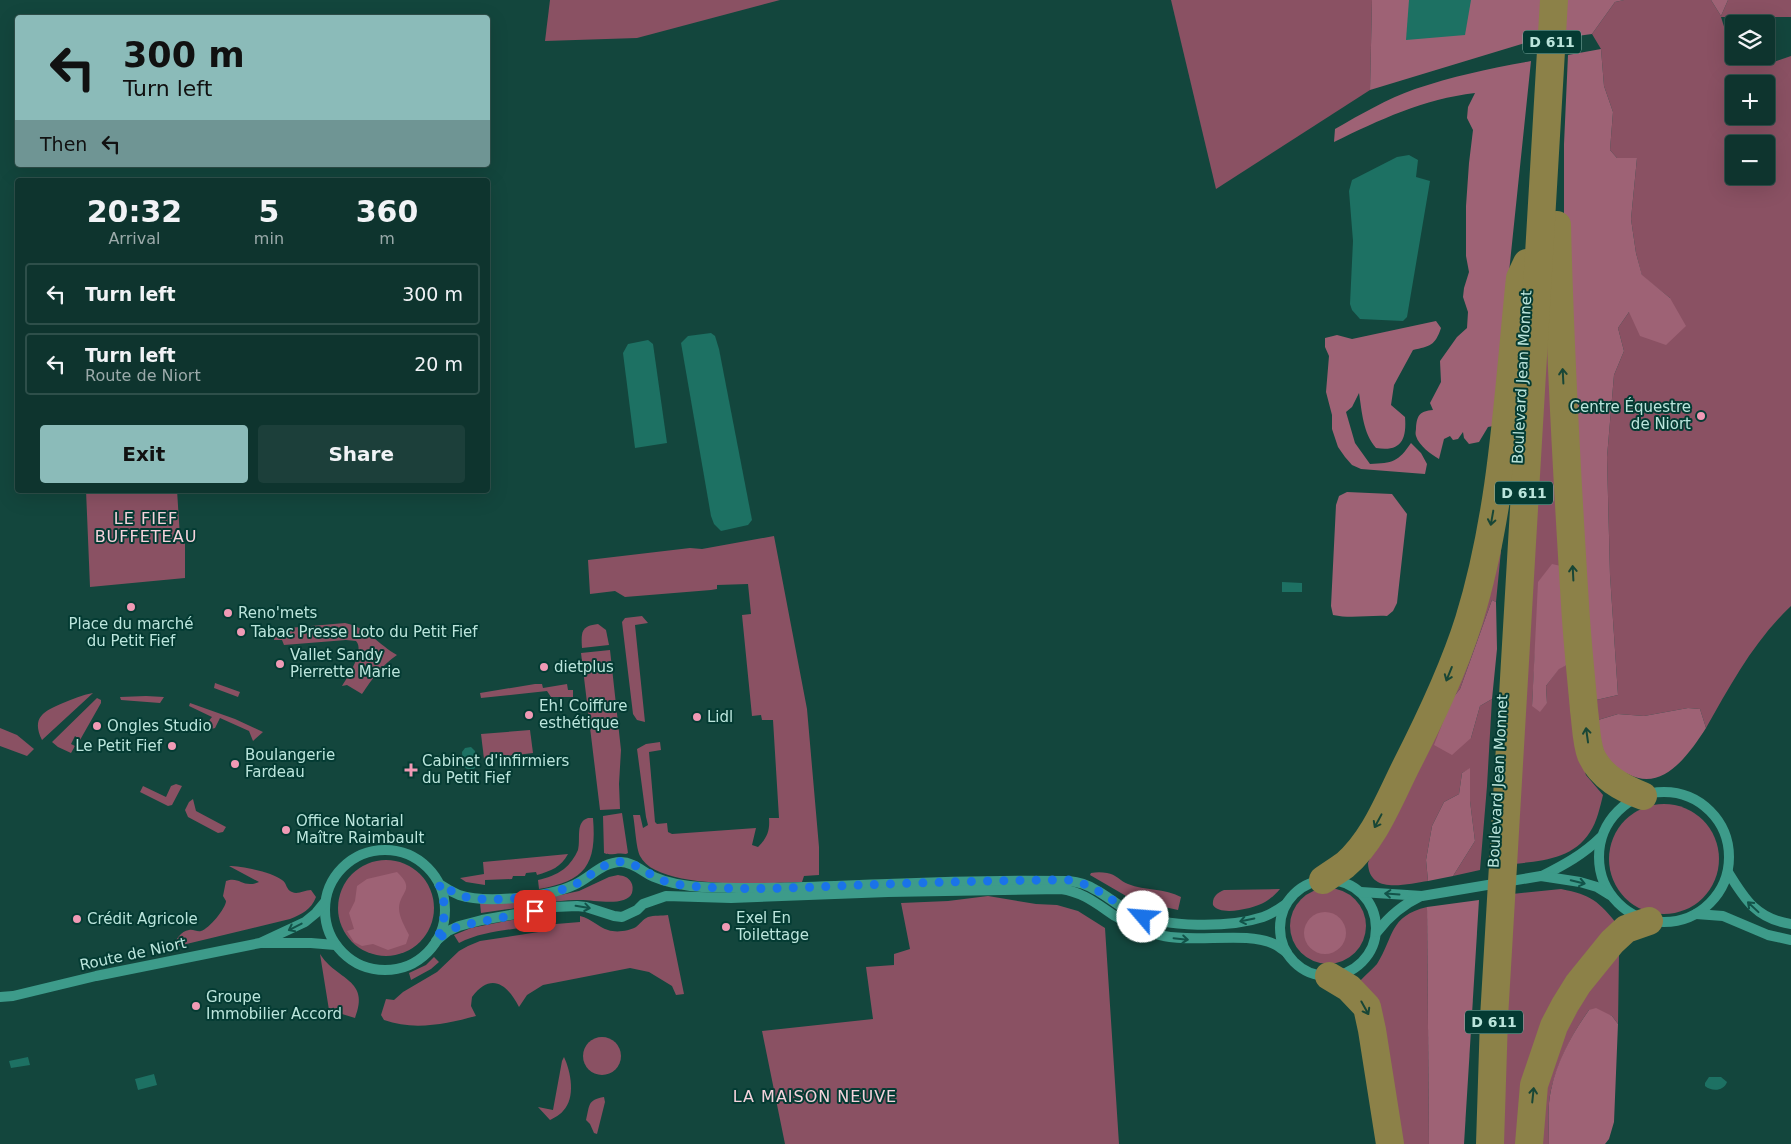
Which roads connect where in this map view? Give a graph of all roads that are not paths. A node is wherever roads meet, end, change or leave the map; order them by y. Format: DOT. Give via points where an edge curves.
graph roads {
  1 [pos="1544,0"];
  2 [pos="1554,0"];
  3 [pos="1550,85"];
  4 [pos="1528,263"];
  5 [pos="1643,796"];
  6 [pos="1602,837"];
  7 [pos="1728,872"];
  8 [pos="1541,876"];
  9 [pos="1323,880"];
  10 [pos="439,884"];
  11 [pos="1361,892"];
  12 [pos="1422,896"];
  13 [pos="1611,896"];
  14 [pos="325,902"];
  15 [pos="1496,902"];
  16 [pos="1286,904"];
  17 [pos="1696,914"];
  18 [pos="1649,921"];
  19 [pos="1791,924"];
  20 [pos="1376,932"];
  21 [pos="1791,940"];
  22 [pos="436,941"];
  23 [pos="260,943"];
  24 [pos="335,945"];
  25 [pos="1286,953"];
  26 [pos="1329,976"];
  27 [pos="13,996"];
  28 [pos="0,997"];
  29 [pos="0,1003"];
  30 [pos="1390,1144"];
  31 [pos="1481,1144"];
  32 [pos="1490,1144"];
  33 [pos="1528,1144"];
  1 -- 4 [label="main road, Boulevard Jean Monnet / D 611"];
  2 -- 3 [label="main road, Boulevard Jean Monnet / D 611"];
  5 -- 3 [label="main road, one-way" via="1608,778 1591,753 1587,737 1578,649 1559,300 1557,106"];
  3 -- 15 [label="main road, Boulevard Jean Monnet / D 611"];
  4 -- 9 [label="main road, one-way" via="1520,278 1493,514 1469,620 1436,704 1376,826 1346,864"];
  4 -- 15 [label="main road, Boulevard Jean Monnet / D 611"];
  5 -- 6 [label="main road" via="1617,813"];
  5 -- 7 [label="main road" via="1664,792 1679,794 1706,807 1724,831 1728,845"];
  6 -- 8 [label="main road" via="1564,866"];
  6 -- 13 [label="main road" via="1600,869"];
  7 -- 17 [label="main road" via="1715,898"];
  19 -- 7 [label="main road, one-way" via="1762,915 1740,894"];
  8 -- 12 [label="main road"];
  8 -- 13 [label="main road, one-way" via="1580,882"];
  9 -- 11 [label="main road" via="1343,882"];
  9 -- 16 [label="main road" via="1298,890"];
  10 -- 14 [label="main road" via="418,860 399,852 378,850 359,856 343,867 331,883"];
  16 -- 10 [label="main road, one-way" via="1273,912 1238,922 1166,922 1132,913 1095,889 1068,880 790,888 702,887 664,881 622,862 606,865 560,891 511,898 469,897"];
  10 -- 22 [label="main road" via="445,913"];
  12 -- 11 [label="main road, one-way"];
  11 -- 20 [label="main road" via="1374,910"];
  12 -- 20 [label="main road" via="1386,919"];
  13 -- 18 [label="main road" via="1628,912"];
  14 -- 23 [label="main road, Route de Niort, one-way" via="305,922"];
  14 -- 24 [label="main road" via="326,922"];
  15 -- 31 [label="main road, D 611" via="1483,1029"];
  15 -- 32 [label="main road, D 611"];
  16 -- 25 [label="main road" via="1280,928"];
  17 -- 18 [label="main road" via="1673,922"];
  17 -- 21 [label="main road" via="1724,916 1768,935"];
  33 -- 18 [label="main road, one-way" via="1534,1085 1558,1019 1578,984 1612,942 1626,929"];
  20 -- 26 [label="main road" via="1374,944 1361,963 1341,975"];
  22 -- 24 [label="main road" via="412,963 402,968 383,970 357,963"];
  22 -- 25 [label="main road, one-way" via="459,926 555,907 577,906 622,917 643,904 666,896 731,898 1062,889 1081,894 1150,932 1177,938 1264,941 1275,944"];
  23 -- 24 [label="main road, Route de Niort"];
  23 -- 27 [label="main road, Route de Niort"];
  25 -- 26 [label="main road" via="1305,970"];
  26 -- 30 [label="main road, one-way" via="1349,988 1367,1007"];
  27 -- 28 [label="main road, Route de Niort"];
  27 -- 29 [label="main road, Route de Niort"];
}
